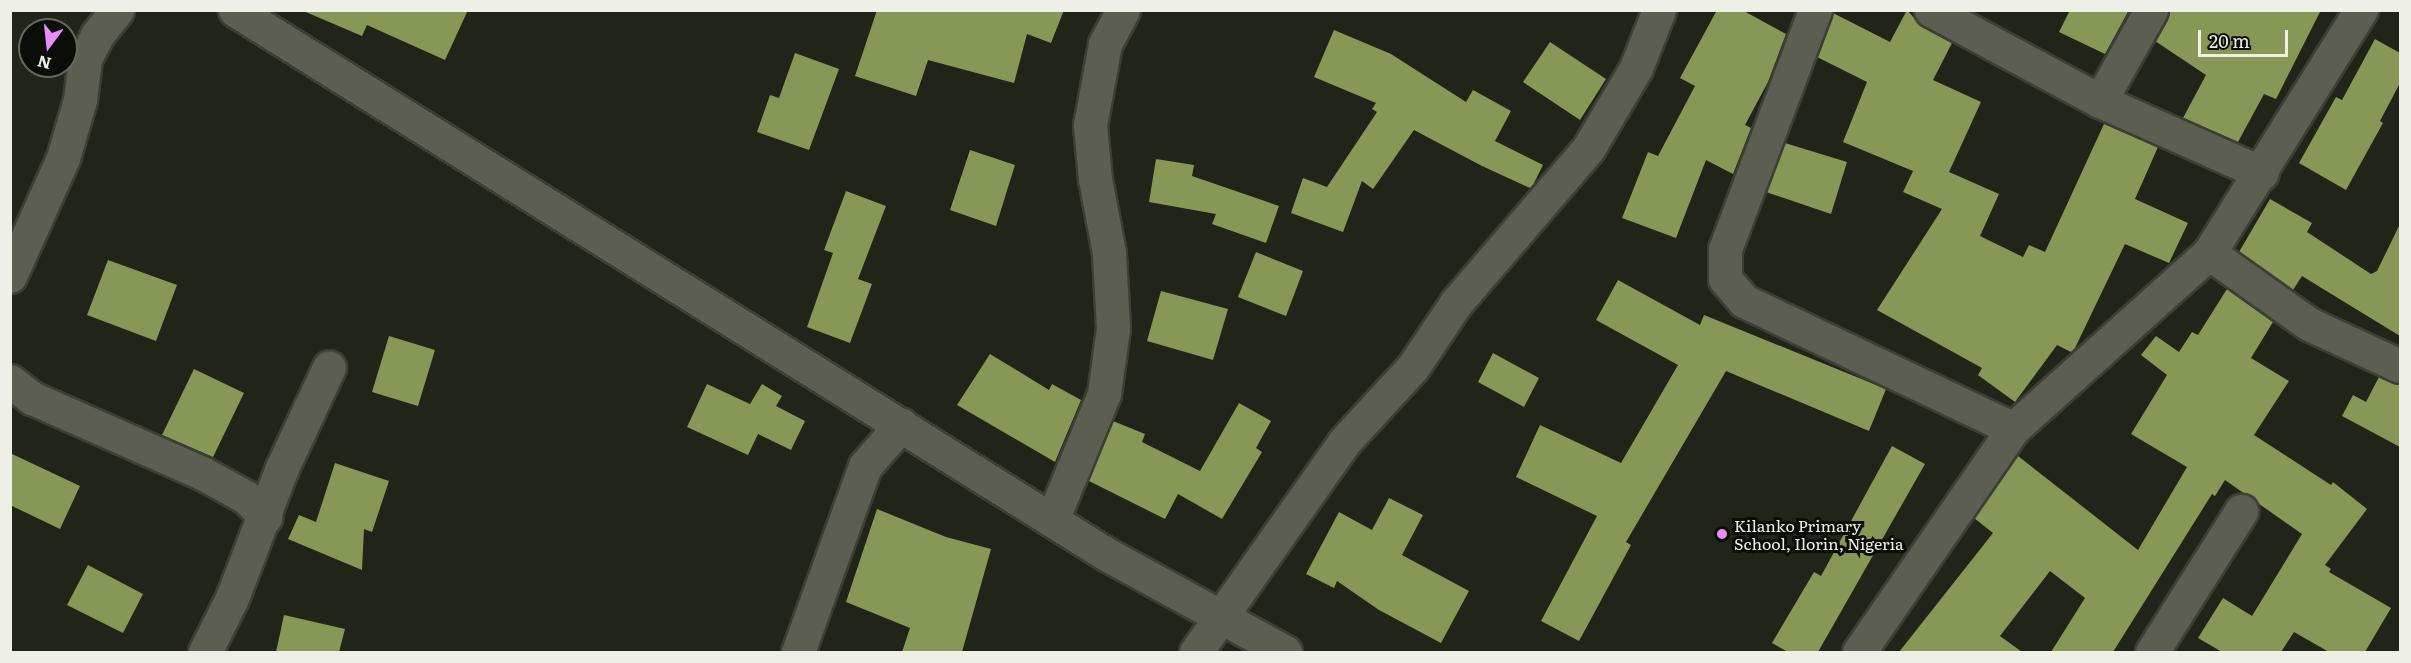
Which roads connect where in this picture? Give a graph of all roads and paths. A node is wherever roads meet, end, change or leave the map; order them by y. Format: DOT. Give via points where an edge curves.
graph roads {
  1 [pos="117,10"];
  2 [pos="235,10"];
  3 [pos="1123,10"];
  4 [pos="1659,10"];
  5 [pos="1815,10"];
  6 [pos="1931,10"];
  7 [pos="2151,10"];
  8 [pos="2361,10"];
  9 [pos="2100,101"];
  10 [pos="2262,173"];
  11 [pos="2209,253"];
  12 [pos="10,276"];
  13 [pos="2400,366"];
  14 [pos="329,367"];
  15 [pos="10,381"];
  16 [pos="901,425"];
  17 [pos="2013,429"];
  18 [pos="2241,511"];
  19 [pos="265,517"];
  20 [pos="1052,520"];
  21 [pos="1217,617"];
  22 [pos="205,652"];
  23 [pos="798,652"];
  24 [pos="1196,652"];
  25 [pos="1285,652"];
  26 [pos="1859,652"];
  27 [pos="2150,652"];
  1 -- 12 [label="street" via="97,35 85,59 81,100 63,158"];
  2 -- 16 [label="street"];
  3 -- 20 [label="street" via="1105,44 1090,124 1095,179 1109,253 1113,328 1104,394"];
  4 -- 21 [label="street" via="1636,68 1588,149 1456,303 1413,367 1345,441"];
  5 -- 17 [label="street" via="1725,249 1725,279 1744,301"];
  6 -- 9 [label="street"];
  7 -- 9 [label="street"];
  8 -- 10 [label="street"];
  9 -- 10 [label="street"];
  10 -- 11 [label="street"];
  11 -- 13 [label="street" via="2309,324"];
  11 -- 17 [label="street"];
  14 -- 19 [label="street" via="282,468"];
  15 -- 19 [label="street" via="32,398 202,473 246,497"];
  16 -- 20 [label="street"];
  16 -- 23 [label="street" via="865,466"];
  17 -- 26 [label="street"];
  18 -- 27 [label="street"];
  19 -- 22 [label="street"];
  20 -- 21 [label="street"];
  21 -- 24 [label="street"];
  21 -- 25 [label="street"];
}
